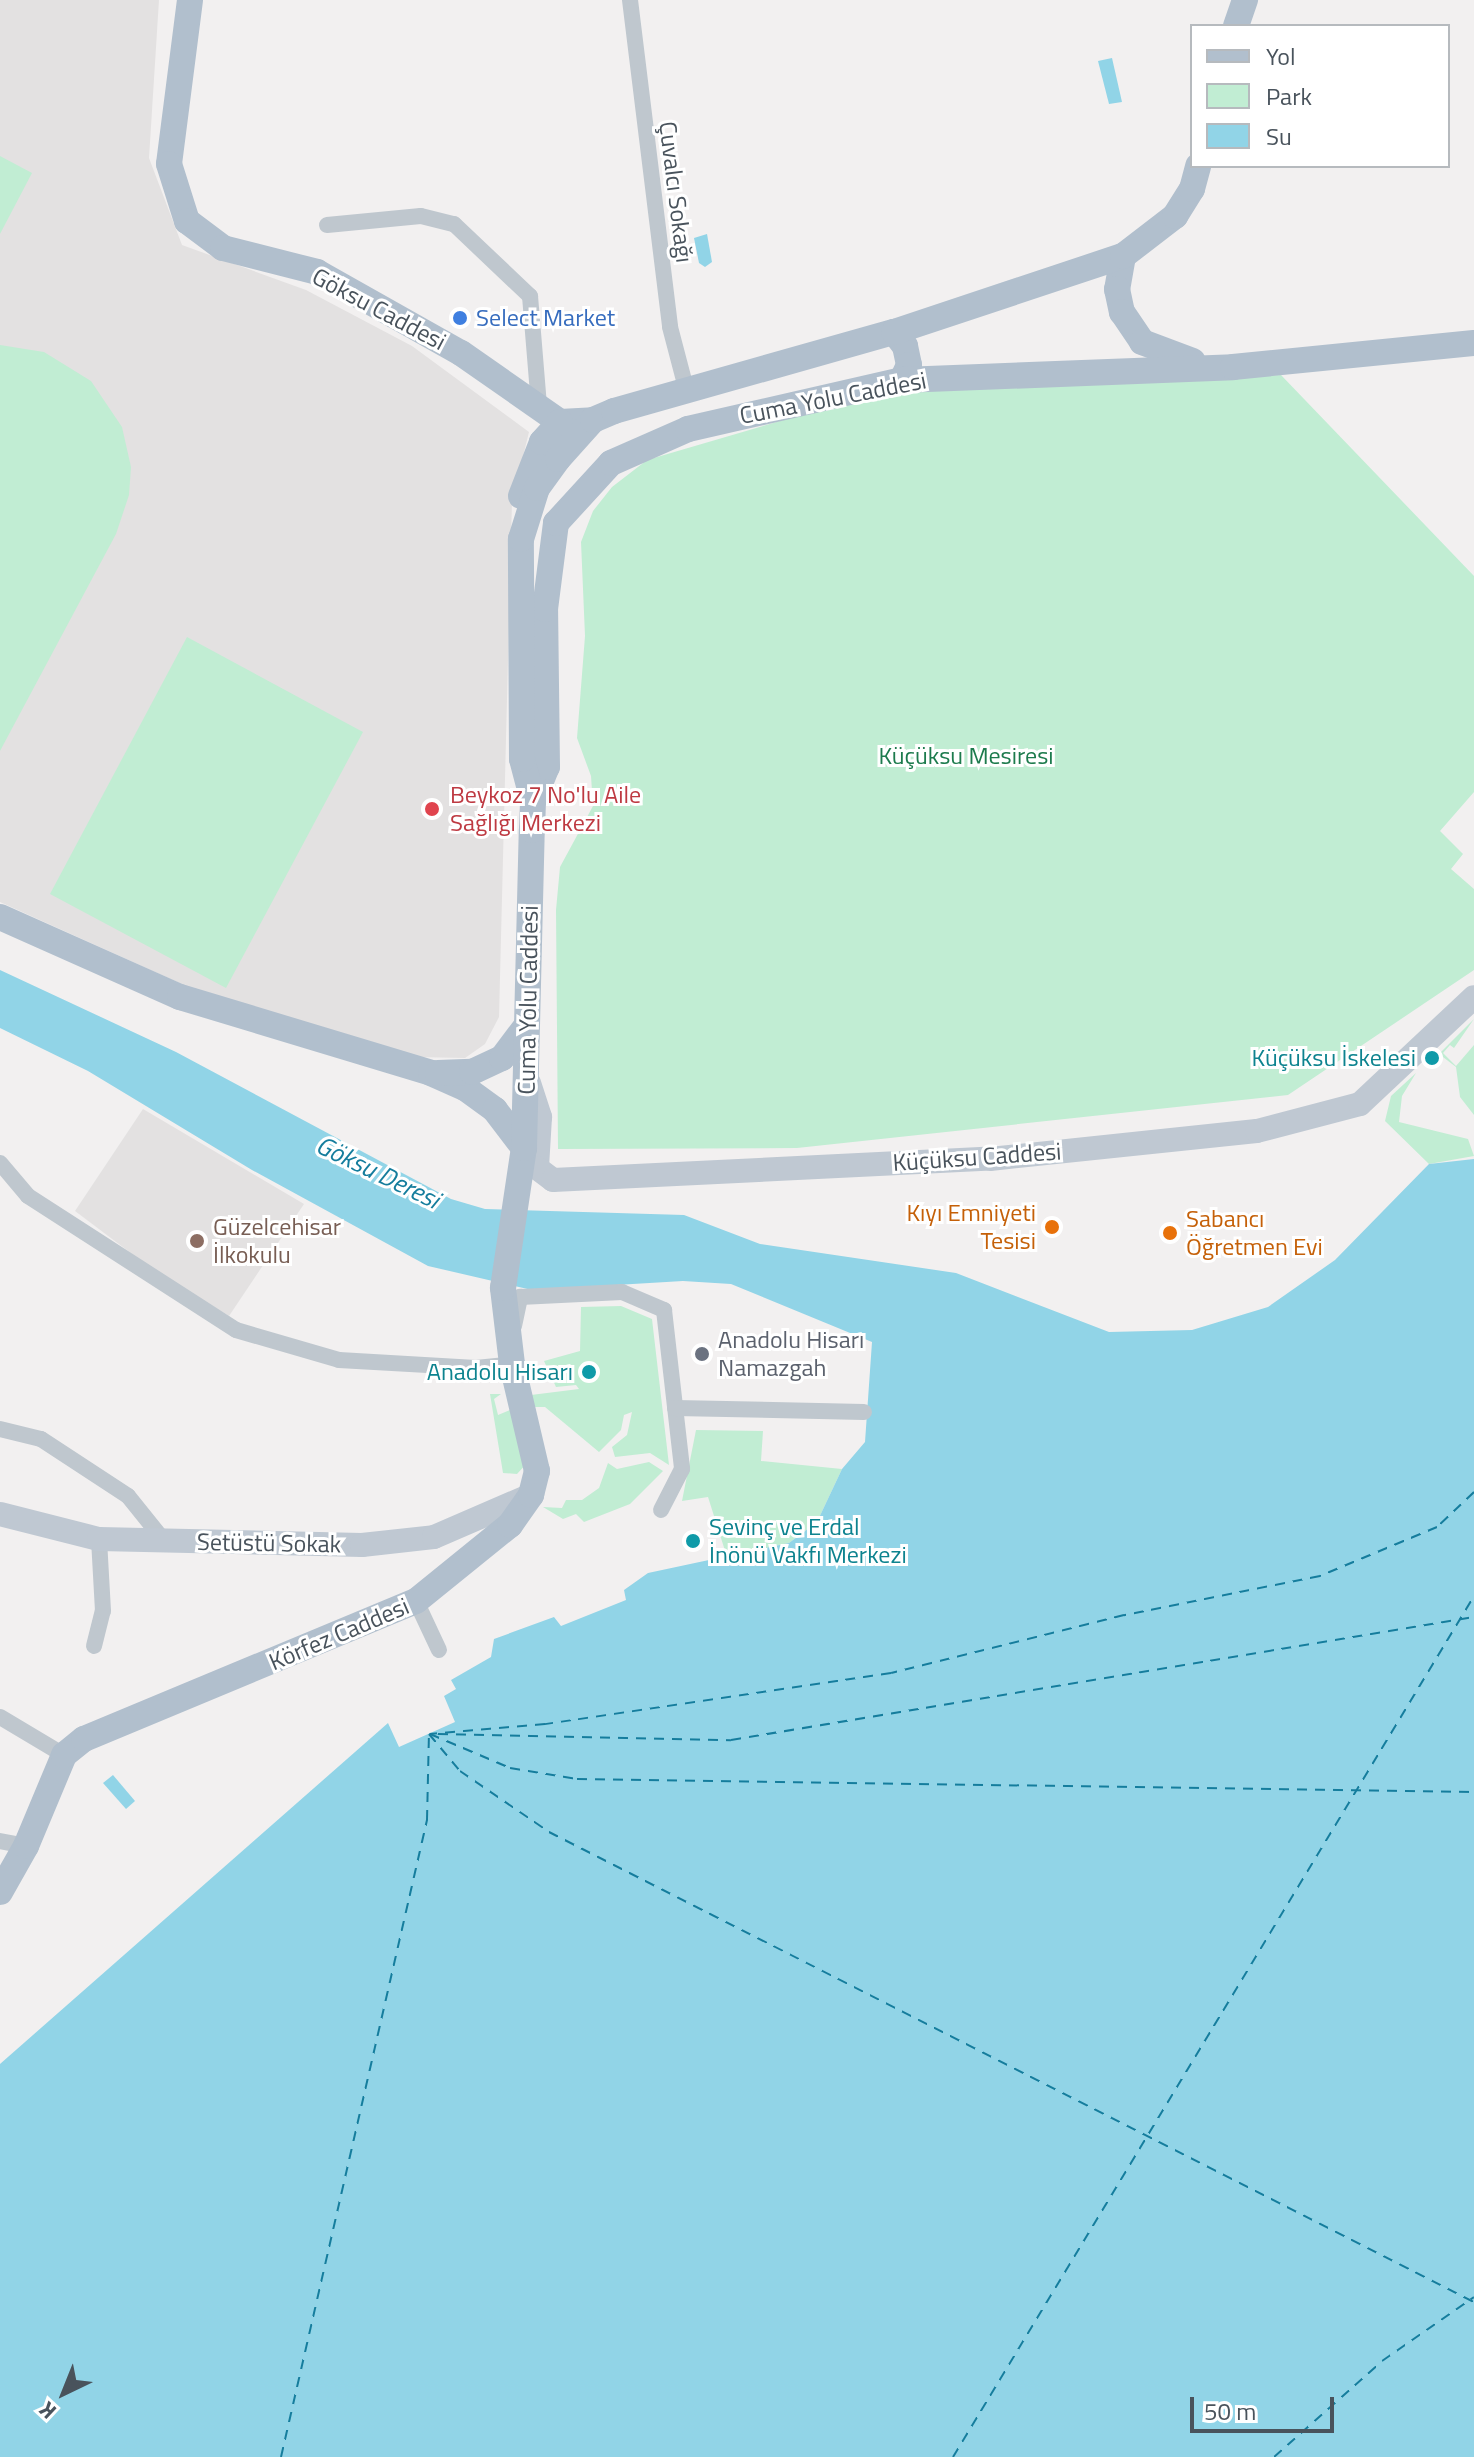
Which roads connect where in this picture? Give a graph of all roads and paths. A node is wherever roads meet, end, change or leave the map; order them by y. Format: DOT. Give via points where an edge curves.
graph roads {
  1 [pos="190,0"];
  2 [pos="630,0"];
  3 [pos="1245,0"];
  4 [pos="1237,24"];
  5 [pos="1197,168"];
  6 [pos="327,225"];
  7 [pos="1123,256"];
  8 [pos="894,332"];
  9 [pos="1474,343"];
  10 [pos="1233,367"];
  11 [pos="902,380"];
  12 [pos="686,388"];
  13 [pos="539,405"];
  14 [pos="593,420"];
  15 [pos="560,422"];
  16 [pos="526,522"];
  17 [pos="556,523"];
  18 [pos="533,801"];
  19 [pos="0,917"];
  20 [pos="1474,997"];
  21 [pos="527,1025"];
  22 [pos="526,1072"];
  23 [pos="431,1073"];
  24 [pos="524,1148"];
  25 [pos="0,1163"];
  26 [pos="507,1333"];
  27 [pos="512,1364"];
  28 [pos="675,1408"];
  29 [pos="864,1412"];
  30 [pos="0,1429"];
  31 [pos="531,1495"];
  32 [pos="661,1510"];
  33 [pos="0,1514"];
  34 [pos="99,1539"];
  35 [pos="165,1542"];
  36 [pos="416,1601"];
  37 [pos="94,1646"];
  38 [pos="439,1650"];
  39 [pos="0,1717"];
  40 [pos="64,1755"];
  41 [pos="0,1841"];
  42 [pos="26,1846"];
  43 [pos="0,1892"];
  1 -- 13 [label="main road, Göksu Caddesi" via="169,164 187,221 223,248 317,272 461,353"];
  2 -- 12 [label="street, Çuvalcı Sokağı" via="670,327"];
  3 -- 4 [label="main road"];
  5 -- 7 [label="main road, Cuma Yolu Caddesi" via="1175,216"];
  6 -- 13 [label="street" via="421,216 454,224 530,296"];
  7 -- 8 [label="main road, Cuma Yolu Caddesi"];
  7 -- 10 [label="main road" via="1117,289 1122,312 1142,342 1175,358"];
  8 -- 11 [label="main road" via="905,346 909,365"];
  8 -- 12 [label="main road, Cuma Yolu Caddesi"];
  9 -- 10 [label="main road, Cuma Yolu Caddesi"];
  10 -- 11 [label="main road, Cuma Yolu Caddesi"];
  11 -- 17 [label="main road, Cuma Yolu Caddesi" via="688,429 611,463"];
  12 -- 14 [label="main road, Cuma Yolu Caddesi"];
  13 -- 15 [label="main road, Göksu Caddesi"];
  14 -- 15 [label="main road"];
  14 -- 16 [label="main road, Cuma Yolu Caddesi" via="537,488"];
  15 -- 16 [label="main road" via="542,442 529,472 520,501"];
  16 -- 17 [label="main road" via="539,530"];
  16 -- 18 [label="main road, Cuma Yolu Caddesi" via="521,539 522,759"];
  17 -- 18 [label="main road, Cuma Yolu Caddesi" via="545,609 547,767"];
  18 -- 21 [label="main road, Cuma Yolu Caddesi"];
  19 -- 23 [label="main road" via="180,997"];
  20 -- 22 [label="street, Küçüksu Caddesi" via="1360,1104 1257,1131 990,1159 553,1180 537,1168 540,1117"];
  21 -- 22 [label="main road, Cuma Yolu Caddesi"];
  21 -- 23 [label="main road" via="502,1058 472,1072"];
  22 -- 24 [label="main road, Cuma Yolu Caddesi"];
  23 -- 24 [label="main road" via="465,1088 495,1110"];
  24 -- 26 [label="main road, Cuma Yolu Caddesi" via="503,1288"];
  25 -- 27 [label="street" via="28,1196 236,1330 339,1360 476,1368"];
  26 -- 27 [label="main road"];
  26 -- 28 [label="street" via="515,1325 520,1297 622,1292 664,1310"];
  27 -- 31 [label="main road" via="537,1471"];
  28 -- 29 [label="street"];
  28 -- 32 [label="street" via="682,1469"];
  30 -- 35 [label="street" via="41,1439 128,1496"];
  31 -- 35 [label="street, Setüstü Sokak" via="434,1537 393,1544"];
  31 -- 36 [label="main road, Körfez Caddesi" via="510,1525"];
  33 -- 34 [label="street, Setüstü Sokak"];
  34 -- 35 [label="street, Setüstü Sokak"];
  34 -- 37 [label="street" via="103,1611"];
  36 -- 38 [label="street"];
  36 -- 40 [label="main road, Körfez Caddesi" via="105,1729"];
  39 -- 40 [label="street"];
  40 -- 42 [label="main road"];
  41 -- 42 [label="street"];
  42 -- 43 [label="main road"];
}
